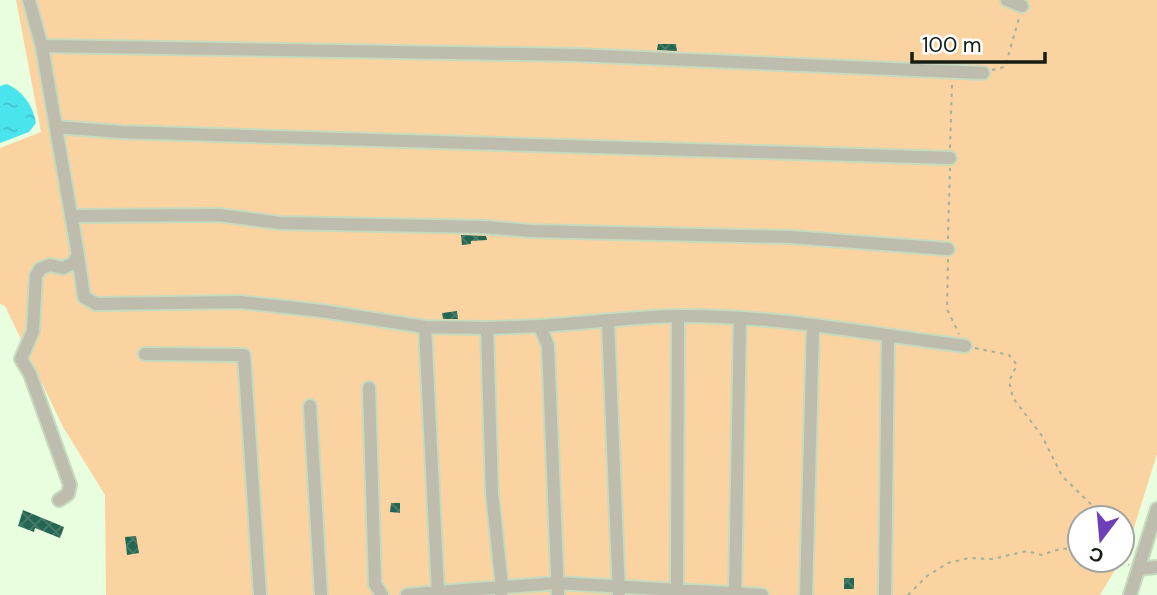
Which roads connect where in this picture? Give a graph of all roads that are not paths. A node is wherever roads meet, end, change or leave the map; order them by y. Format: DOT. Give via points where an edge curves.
graph roads {
  1 [pos="29,0"];
  2 [pos="1007,0"];
  3 [pos="1022,6"];
  4 [pos="42,46"];
  5 [pos="983,73"];
  6 [pos="56,127"];
  7 [pos="950,158"];
  8 [pos="71,216"];
  9 [pos="948,250"];
  10 [pos="78,255"];
  11 [pos="678,316"];
  12 [pos="740,318"];
  13 [pos="608,321"];
  14 [pos="813,325"];
  15 [pos="540,326"];
  16 [pos="425,327"];
  17 [pos="487,328"];
  18 [pos="888,337"];
  19 [pos="965,346"];
  20 [pos="145,354"];
  21 [pos="369,388"];
  22 [pos="310,406"];
  23 [pos="59,500"];
  24 [pos="1157,509"];
  25 [pos="1157,567"];
  26 [pos="1138,569"];
  27 [pos="558,589"];
  28 [pos="677,590"];
  29 [pos="501,591"];
  30 [pos="619,591"];
  31 [pos="439,593"];
  32 [pos="734,594"];
  33 [pos="260,595"];
  34 [pos="321,595"];
  35 [pos="382,595"];
  36 [pos="407,595"];
  37 [pos="762,595"];
  38 [pos="806,595"];
  39 [pos="885,595"];
  40 [pos="1130,595"];
  1 -- 4 [label="street"];
  2 -- 3 [label="street"];
  4 -- 5 [label="street" via="576,55"];
  4 -- 6 [label="street"];
  6 -- 7 [label="street"];
  6 -- 8 [label="street"];
  8 -- 9 [label="street" via="219,215 280,223 790,237"];
  8 -- 10 [label="street"];
  10 -- 16 [label="street" via="84,297 96,304 240,302"];
  10 -- 23 [label="street" via="73,263 63,268 50,265 36,276 33,331 21,359 70,485 68,494"];
  11 -- 12 [label="street"];
  11 -- 13 [label="street"];
  11 -- 28 [label="street"];
  12 -- 14 [label="street"];
  12 -- 32 [label="street"];
  13 -- 15 [label="street"];
  13 -- 30 [label="street"];
  14 -- 18 [label="street"];
  14 -- 38 [label="street"];
  15 -- 17 [label="street"];
  15 -- 27 [label="street" via="548,346"];
  16 -- 17 [label="street"];
  16 -- 31 [label="street"];
  17 -- 29 [label="street" via="492,493"];
  18 -- 19 [label="street"];
  18 -- 39 [label="street"];
  20 -- 33 [label="street" via="244,355"];
  21 -- 35 [label="street" via="374,583"];
  22 -- 34 [label="street"];
  24 -- 26 [label="street"];
  25 -- 26 [label="street"];
  26 -- 40 [label="street"];
  27 -- 29 [label="street"];
  27 -- 30 [label="street"];
  28 -- 30 [label="street"];
  28 -- 32 [label="street"];
  29 -- 31 [label="street"];
  31 -- 36 [label="street"];
  32 -- 37 [label="street"];
}
